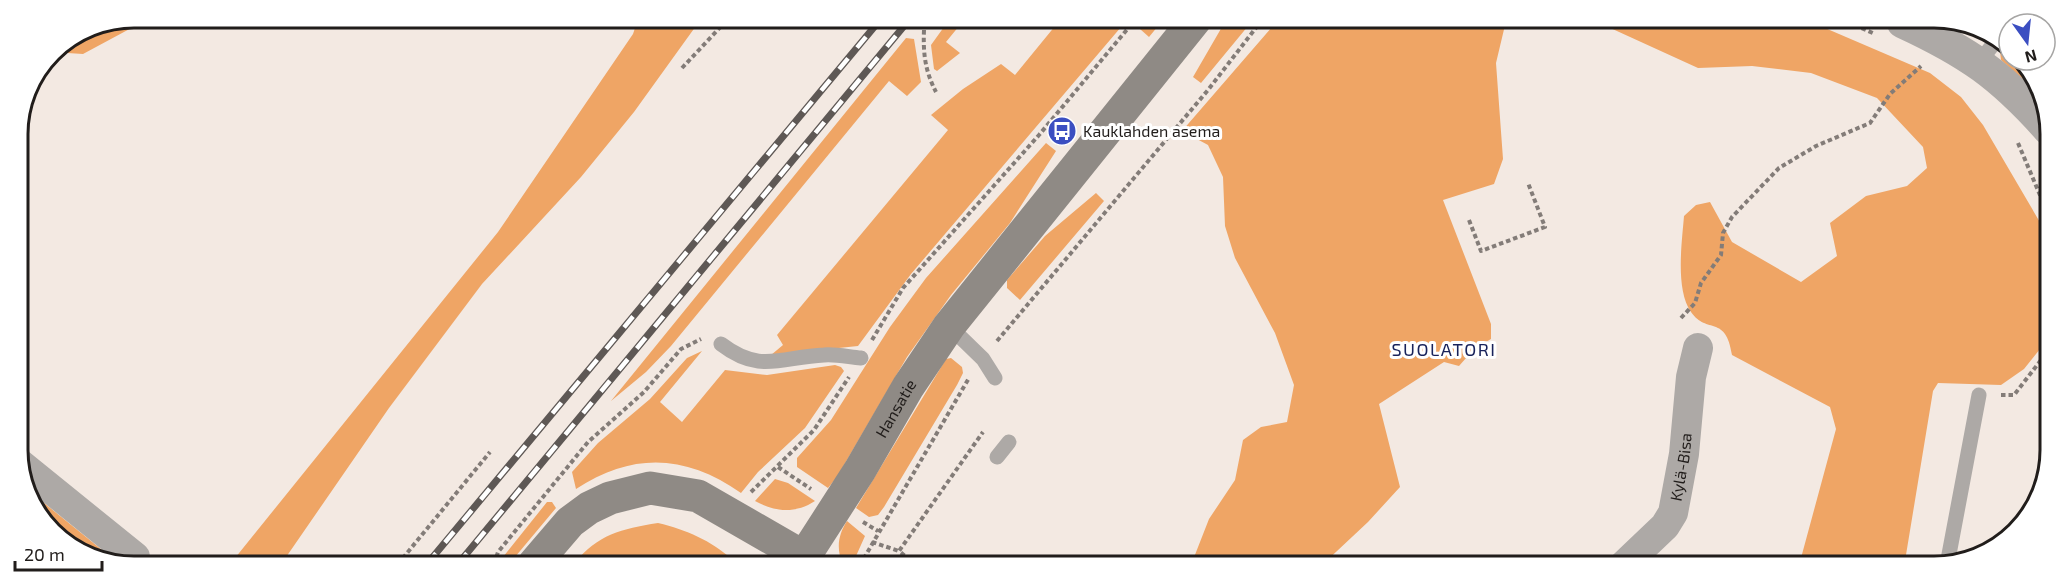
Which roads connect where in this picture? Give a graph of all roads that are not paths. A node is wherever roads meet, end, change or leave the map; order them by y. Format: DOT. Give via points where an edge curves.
graph roads {
  1 [pos="1189,28"];
  2 [pos="1891,28"];
  3 [pos="1987,51"];
  4 [pos="2039,117"];
  5 [pos="950,326"];
  6 [pos="721,344"];
  7 [pos="1698,348"];
  8 [pos="861,358"];
  9 [pos="995,378"];
  10 [pos="1978,395"];
  11 [pos="1010,442"];
  12 [pos="997,457"];
  13 [pos="31,473"];
  14 [pos="1949,555"];
  15 [pos="134,556"];
  16 [pos="541,556"];
  17 [pos="796,556"];
  18 [pos="809,556"];
  19 [pos="1634,556"];
  1 -- 5 [label="main road, Hansatie"];
  2 -- 3 [label="street"];
  3 -- 4 [label="street"];
  5 -- 9 [label="lane" via="983,359"];
  5 -- 18 [label="main road, Hansatie" via="908,387"];
  6 -- 8 [label="lane" via="737,356 759,363 824,355"];
  7 -- 19 [label="street, Kylä-Bisa" via="1673,513"];
  10 -- 14 [label="lane"];
  11 -- 12 [label="lane"];
  13 -- 15 [label="street"];
  16 -- 17 [label="main road, Hansatie" via="570,522 588,508 650,488 698,496"];
}
